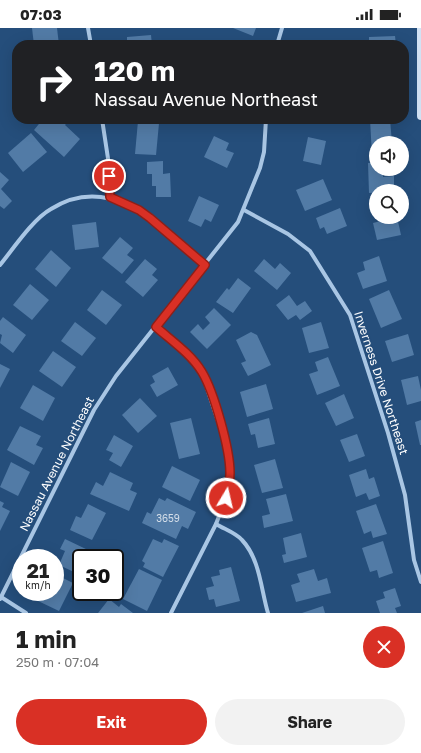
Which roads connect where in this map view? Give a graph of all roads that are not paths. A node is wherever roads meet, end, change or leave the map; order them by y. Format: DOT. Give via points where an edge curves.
graph roads {
  1 [pos="88,28"];
  2 [pos="282,28"];
  3 [pos="421,28"];
  4 [pos="90,40"];
  5 [pos="278,40"];
  6 [pos="421,116"];
  7 [pos="103,124"];
  8 [pos="266,124"];
  9 [pos="110,197"];
  10 [pos="244,210"];
  11 [pos="0,265"];
  12 [pos="205,265"];
  13 [pos="156,327"];
  14 [pos="216,524"];
  15 [pos="421,582"];
  16 [pos="1,598"];
  17 [pos="26,613"];
  18 [pos="171,613"];
  19 [pos="268,613"];
  1 -- 4 [label="street"];
  2 -- 5 [label="street"];
  3 -- 6 [label="street"];
  7 -- 9 [label="street" via="109,165"];
  8 -- 10 [label="street, Nassau Avenue Northeast" via="260,168"];
  9 -- 11 [label="street" via="92,196 51,208"];
  9 -- 12 [label="street" via="139,210"];
  10 -- 12 [label="street, Nassau Avenue Northeast" via="232,231"];
  10 -- 15 [label="street, Inverness Drive Northeast" via="288,234 310,251 350,315 406,495 414,560"];
  12 -- 13 [label="street, Nassau Avenue Northeast"];
  13 -- 14 [label="street" via="189,355 202,373 220,425 230,472 226,498"];
  13 -- 16 [label="street, Nassau Avenue Northeast" via="116,376 94,410"];
  14 -- 18 [label="street"];
  14 -- 19 [label="street" via="241,539 248,549 257,568"];
  16 -- 17 [label="street"];
}
